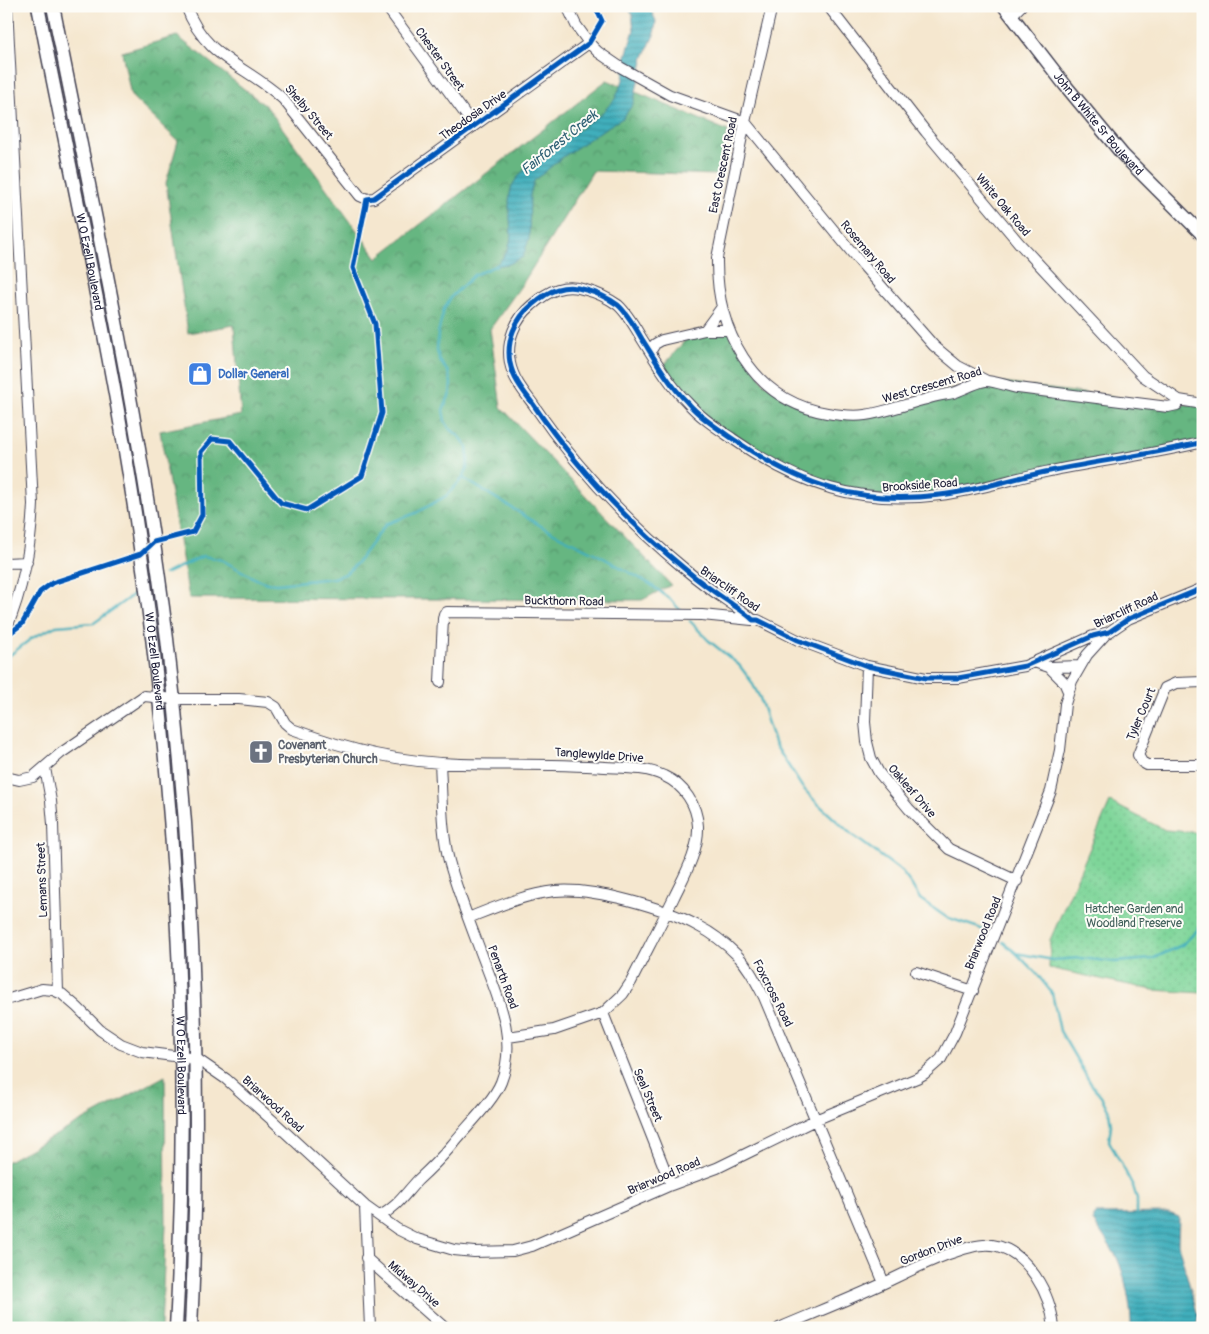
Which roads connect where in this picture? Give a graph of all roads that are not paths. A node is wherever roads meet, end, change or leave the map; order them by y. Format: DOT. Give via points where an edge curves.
graph roads {
  1 [pos="38,6"];
  2 [pos="53,6"];
  3 [pos="186,6"];
  4 [pos="386,6"];
  5 [pos="567,6"];
  6 [pos="772,6"];
  7 [pos="828,6"];
  8 [pos="1021,6"];
  9 [pos="8,8"];
  10 [pos="1007,11"];
  11 [pos="589,43"];
  12 [pos="65,69"];
  13 [pos="50,72"];
  14 [pos="745,122"];
  15 [pos="474,126"];
  16 [pos="85,165"];
  17 [pos="70,167"];
  18 [pos="11,177"];
  19 [pos="368,199"];
  20 [pos="1203,235"];
  21 [pos="722,307"];
  22 [pos="114,311"];
  23 [pos="99,314"];
  24 [pos="705,330"];
  25 [pos="729,330"];
  26 [pos="637,331"];
  27 [pos="662,340"];
  28 [pos="650,352"];
  29 [pos="987,381"];
  30 [pos="1179,400"];
  31 [pos="1203,404"];
  32 [pos="133,411"];
  33 [pos="118,414"];
  34 [pos="1203,442"];
  35 [pos="27,562"];
  36 [pos="6,563"];
  37 [pos="1203,588"];
  38 [pos="753,620"];
  39 [pos="6,630"];
  40 [pos="1109,632"];
  41 [pos="1057,653"];
  42 [pos="1034,662"];
  43 [pos="867,666"];
  44 [pos="1080,666"];
  45 [pos="1049,667"];
  46 [pos="440,682"];
  47 [pos="1203,682"];
  48 [pos="1068,691"];
  49 [pos="160,698"];
  50 [pos="174,699"];
  51 [pos="440,764"];
  52 [pos="1203,765"];
  53 [pos="45,768"];
  54 [pos="6,777"];
  55 [pos="1017,881"];
  56 [pos="666,912"];
  57 [pos="468,918"];
  58 [pos="916,972"];
  59 [pos="973,991"];
  60 [pos="58,992"];
  61 [pos="6,1000"];
  62 [pos="603,1013"];
  63 [pos="508,1037"];
  64 [pos="181,1057"];
  65 [pos="197,1058"];
  66 [pos="815,1120"];
  67 [pos="672,1185"];
  68 [pos="195,1202"];
  69 [pos="180,1204"];
  70 [pos="366,1206"];
  71 [pos="380,1216"];
  72 [pos="366,1258"];
  73 [pos="884,1283"];
  74 [pos="176,1328"];
  75 [pos="191,1328"];
  76 [pos="370,1328"];
  77 [pos="445,1328"];
  78 [pos="779,1328"];
  79 [pos="1054,1328"];
  1 -- 13 [label="main road, W O Ezell Boulevard"];
  2 -- 12 [label="main road, W O Ezell Boulevard"];
  3 -- 19 [label="street, Shelby Street" via="202,37 225,59 283,99 360,196"];
  4 -- 15 [label="street, Chester Street"];
  5 -- 11 [label="street"];
  6 -- 14 [label="street, East Crescent Road"];
  7 -- 30 [label="street, White Oak Road" via="926,132 1019,243 1143,376"];
  8 -- 10 [label="street"];
  9 -- 18 [label="street"];
  10 -- 20 [label="main road, John B White Sr Boulevard" via="1123,155"];
  11 -- 14 [label="street" via="620,67 670,95"];
  11 -- 15 [label="street, Theodosia Drive"];
  12 -- 13 [label="main road"];
  12 -- 16 [label="main road, W O Ezell Boulevard"];
  13 -- 17 [label="main road, W O Ezell Boulevard"];
  14 -- 21 [label="street, East Crescent Road" via="717,258"];
  14 -- 29 [label="street, Rosemary Road" via="841,240 934,346 958,366"];
  15 -- 19 [label="street, Theodosia Drive" via="374,198"];
  16 -- 17 [label="main road"];
  16 -- 22 [label="main road, W O Ezell Boulevard"];
  17 -- 23 [label="main road, W O Ezell Boulevard"];
  18 -- 35 [label="street" via="33,485"];
  21 -- 24 [label="street"];
  21 -- 25 [label="street, East Crescent Road"];
  22 -- 23 [label="main road"];
  22 -- 32 [label="main road, W O Ezell Boulevard"];
  23 -- 33 [label="main road, W O Ezell Boulevard"];
  24 -- 25 [label="street"];
  24 -- 27 [label="street"];
  25 -- 29 [label="street, West Crescent Road" via="741,354 764,383 795,403 819,411 863,416"];
  26 -- 27 [label="street"];
  26 -- 28 [label="street, Brookside Road"];
  26 -- 38 [label="street, Briarcliff Road" via="623,310 604,296 576,287 556,289 525,310 515,326 509,353 513,374 564,446 635,523 688,572"];
  27 -- 28 [label="street"];
  28 -- 34 [label="street, Brookside Road" via="687,403 742,446 823,487 861,496 892,498 961,492 1043,472"];
  29 -- 30 [label="street, West Crescent Road" via="1168,408 1177,405"];
  30 -- 31 [label="street, West Crescent Road"];
  32 -- 33 [label="main road"];
  32 -- 50 [label="main road, W O Ezell Boulevard"];
  33 -- 49 [label="main road, W O Ezell Boulevard"];
  35 -- 36 [label="street"];
  35 -- 39 [label="street" via="18,600"];
  37 -- 40 [label="street, Briarcliff Road" via="1128,619"];
  38 -- 43 [label="street, Briarcliff Road"];
  38 -- 46 [label="street, Buckthorn Road" via="702,615 447,612 443,619"];
  40 -- 41 [label="street, Briarcliff Road"];
  40 -- 44 [label="street, Briarwood Road"];
  41 -- 42 [label="street, Briarcliff Road"];
  41 -- 44 [label="street"];
  42 -- 43 [label="street, Briarcliff Road" via="958,678 926,678"];
  42 -- 45 [label="street"];
  43 -- 55 [label="street, Oakleaf Drive" via="867,742 879,773 949,849"];
  44 -- 45 [label="street"];
  44 -- 48 [label="street, Briarwood Road"];
  45 -- 48 [label="street"];
  47 -- 52 [label="street, Tyler Court" via="1176,683 1165,688 1138,751 1139,758 1147,765"];
  48 -- 55 [label="street, Briarwood Road" via="1053,784"];
  49 -- 50 [label="street, Tanglewylde Drive"];
  49 -- 53 [label="street, Tanglewylde Drive" via="144,696 61,753"];
  49 -- 64 [label="main road, W O Ezell Boulevard" via="178,936"];
  50 -- 51 [label="street, Tanglewylde Drive" via="239,698 268,702 276,707 288,726 316,738 386,758"];
  50 -- 65 [label="main road, W O Ezell Boulevard" via="189,869"];
  51 -- 56 [label="street, Tanglewylde Drive" via="565,764 637,769 656,772 673,780 692,803 698,834 691,859"];
  51 -- 57 [label="street, Penarth Road" via="444,839"];
  53 -- 54 [label="street, Tanglewylde Drive" via="26,780"];
  53 -- 60 [label="street, Lemans Street" via="53,824"];
  55 -- 59 [label="street, Briarwood Road"];
  56 -- 57 [label="street, Foxcross Road" via="614,897 568,890 534,895"];
  56 -- 62 [label="street, Tanglewylde Drive" via="631,982"];
  56 -- 66 [label="street, Foxcross Road" via="707,931 748,968 764,997"];
  57 -- 63 [label="street, Penarth Road" via="502,1008"];
  58 -- 59 [label="street"];
  59 -- 66 [label="street, Briarwood Road" via="946,1051 934,1066 924,1074"];
  60 -- 61 [label="street" via="42,989"];
  60 -- 64 [label="street" via="100,1030 121,1044 142,1052"];
  62 -- 63 [label="street, Tanglewylde Drive" via="554,1030"];
  62 -- 67 [label="street, Seal Street"];
  63 -- 71 [label="street, Penarth Road" via="504,1073 492,1096 435,1165 397,1205"];
  64 -- 65 [label="street"];
  64 -- 69 [label="main road, W O Ezell Boulevard"];
  65 -- 68 [label="main road, W O Ezell Boulevard"];
  65 -- 70 [label="street, Briarwood Road" via="226,1079"];
  66 -- 67 [label="street, Briarwood Road" via="716,1168"];
  66 -- 73 [label="street, Foxcross Road"];
  67 -- 71 [label="street, Briarwood Road" via="550,1239 513,1251 474,1252 436,1245 397,1229"];
  68 -- 69 [label="main road"];
  68 -- 75 [label="main road, W O Ezell Boulevard"];
  69 -- 74 [label="main road, W O Ezell Boulevard"];
  70 -- 71 [label="street, Briarwood Road"];
  70 -- 72 [label="street"];
  72 -- 76 [label="street"];
  72 -- 77 [label="street, Midway Drive"];
  73 -- 78 [label="street, Gordon Drive"];
  73 -- 79 [label="street, Gordon Drive" via="953,1253 984,1244 997,1246 1020,1260 1035,1275 1049,1301"];
}
